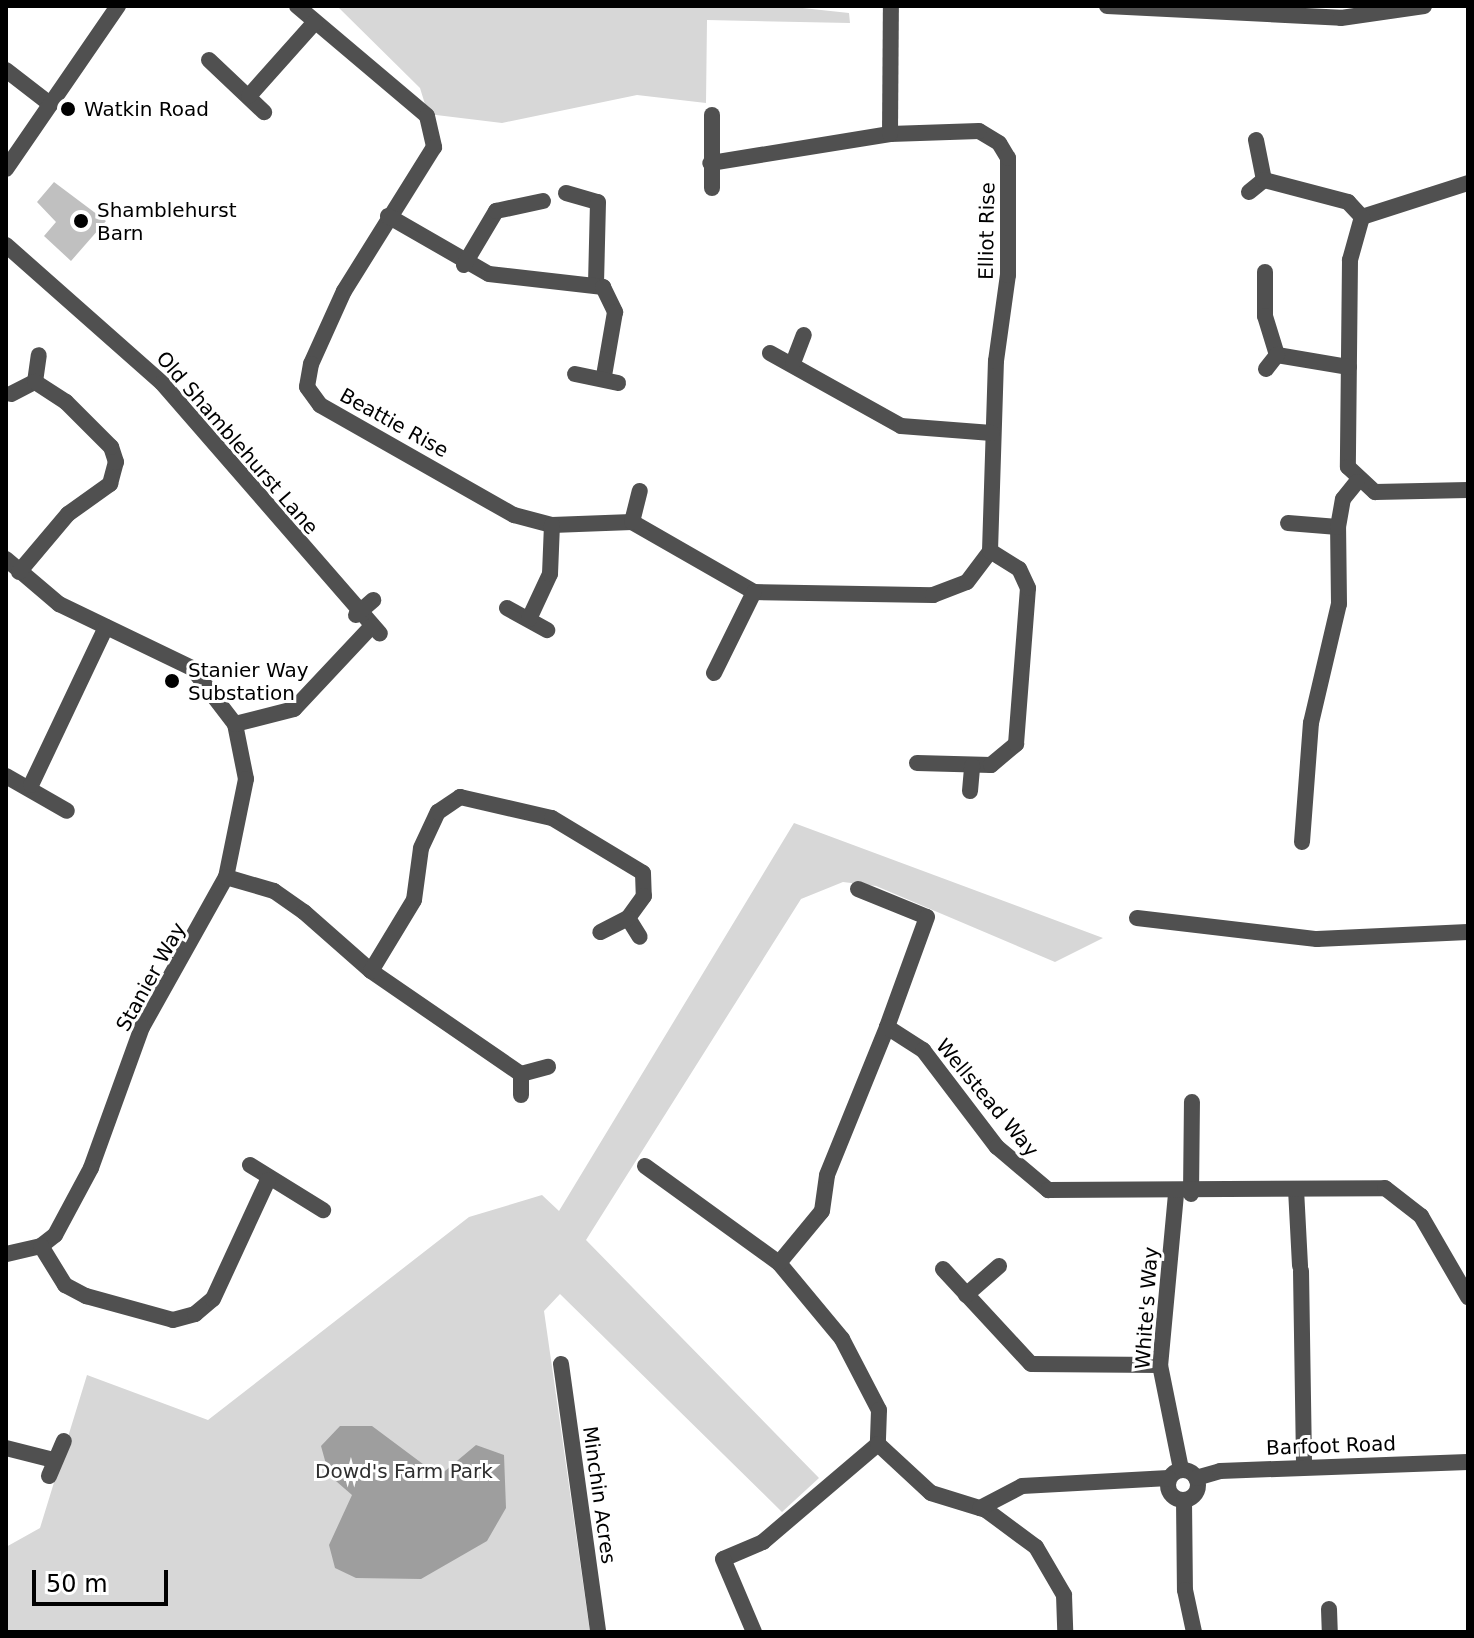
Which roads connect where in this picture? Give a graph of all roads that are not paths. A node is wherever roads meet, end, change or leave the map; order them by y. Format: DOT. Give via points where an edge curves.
graph roads {
  1 [pos="118,6"];
  2 [pos="297,6"];
  3 [pos="891,6"];
  4 [pos="1107,6"];
  5 [pos="1424,6"];
  6 [pos="1274,10"];
  7 [pos="315,22"];
  8 [pos="209,60"];
  9 [pos="6,70"];
  10 [pos="249,96"];
  11 [pos="50,104"];
  12 [pos="264,112"];
  13 [pos="712,115"];
  14 [pos="890,134"];
  15 [pos="1256,140"];
  16 [pos="710,163"];
  17 [pos="6,169"];
  18 [pos="1264,180"];
  19 [pos="1468,183"];
  20 [pos="712,188"];
  21 [pos="1249,192"];
  22 [pos="566,193"];
  23 [pos="543,201"];
  24 [pos="388,216"];
  25 [pos="1362,217"];
  26 [pos="6,245"];
  27 [pos="464,265"];
  28 [pos="1265,272"];
  29 [pos="596,284"];
  30 [pos="804,335"];
  31 [pos="770,353"];
  32 [pos="39,355"];
  33 [pos="1277,355"];
  34 [pos="793,363"];
  35 [pos="1349,367"];
  36 [pos="1266,369"];
  37 [pos="575,374"];
  38 [pos="35,382"];
  39 [pos="11,394"];
  40 [pos="992,433"];
  41 [pos="1357,482"];
  42 [pos="1468,490"];
  43 [pos="640,491"];
  44 [pos="632,522"];
  45 [pos="1288,523"];
  46 [pos="552,525"];
  47 [pos="1338,527"];
  48 [pos="990,551"];
  49 [pos="6,559"];
  50 [pos="19,572"];
  51 [pos="754,592"];
  52 [pos="373,600"];
  53 [pos="507,608"];
  54 [pos="356,615"];
  55 [pos="529,619"];
  56 [pos="106,627"];
  57 [pos="547,630"];
  58 [pos="714,673"];
  59 [pos="235,724"];
  60 [pos="917,763"];
  61 [pos="972,766"];
  62 [pos="6,776"];
  63 [pos="31,785"];
  64 [pos="970,791"];
  65 [pos="67,811"];
  66 [pos="1302,842"];
  67 [pos="226,877"];
  68 [pos="858,889"];
  69 [pos="628,918"];
  70 [pos="1137,918"];
  71 [pos="600,932"];
  72 [pos="1468,932"];
  73 [pos="640,937"];
  74 [pos="371,971"];
  75 [pos="887,1027"];
  76 [pos="548,1067"];
  77 [pos="521,1074"];
  78 [pos="521,1095"];
  79 [pos="1192,1102"];
  80 [pos="250,1165"];
  81 [pos="645,1166"];
  82 [pos="268,1180"];
  83 [pos="1296,1189"];
  84 [pos="1184,1194"];
  85 [pos="323,1210"];
  86 [pos="41,1246"];
  87 [pos="6,1254"];
  88 [pos="779,1263"];
  89 [pos="999,1266"];
  90 [pos="943,1269"];
  91 [pos="966,1295"];
  92 [pos="1468,1297"];
  93 [pos="561,1364"];
  94 [pos="1160,1365"];
  95 [pos="64,1441"];
  96 [pos="878,1444"];
  97 [pos="6,1448"];
  98 [pos="1468,1462"];
  99 [pos="1304,1466"];
  100 [pos="1182,1475"];
  101 [pos="1184,1500"];
  102 [pos="980,1508"];
  103 [pos="1329,1609"];
  104 [pos="598,1632"];
  105 [pos="754,1632"];
  106 [pos="1065,1632"];
  107 [pos="1194,1632"];
  108 [pos="1330,1632"];
  1 -- 11 [label="street"];
  2 -- 7 [label="street, Beattie Rise"];
  3 -- 14 [label="street"];
  4 -- 6 [label="street"];
  5 -- 6 [label="street" via="1341,18"];
  7 -- 10 [label="street"];
  7 -- 24 [label="street, Beattie Rise" via="427,116 434,147"];
  8 -- 10 [label="street"];
  9 -- 11 [label="street"];
  10 -- 12 [label="street"];
  11 -- 17 [label="street"];
  13 -- 16 [label="street"];
  14 -- 16 [label="street, Elliot Rise"];
  14 -- 40 [label="street, Elliot Rise" via="979,131 1008,158 1008,275"];
  15 -- 18 [label="street"];
  16 -- 20 [label="street"];
  18 -- 21 [label="street"];
  18 -- 25 [label="street" via="1348,202"];
  19 -- 25 [label="street"];
  22 -- 29 [label="street" via="598,202"];
  23 -- 27 [label="street" via="496,211"];
  24 -- 27 [label="street"];
  24 -- 46 [label="street, Beattie Rise" via="344,291 307,387 320,405 514,515"];
  25 -- 35 [label="street" via="1350,260"];
  26 -- 54 [label="street, Old Shamblehurst Lane" via="162,383"];
  27 -- 29 [label="street" via="518,279"];
  28 -- 33 [label="street" via="1265,316"];
  29 -- 37 [label="street" via="615,312 611,380"];
  30 -- 34 [label="street"];
  31 -- 34 [label="street"];
  32 -- 38 [label="street"];
  33 -- 35 [label="street"];
  33 -- 36 [label="street"];
  34 -- 40 [label="street" via="901,426"];
  35 -- 41 [label="street" via="1348,467"];
  38 -- 39 [label="street"];
  38 -- 50 [label="street" via="66,402 111,447 116,462 110,484 68,514"];
  40 -- 48 [label="street, Elliot Rise"];
  41 -- 42 [label="street" via="1375,492"];
  41 -- 47 [label="street" via="1343,499"];
  43 -- 44 [label="street"];
  44 -- 46 [label="street, Beattie Rise"];
  44 -- 51 [label="street"];
  45 -- 47 [label="street"];
  46 -- 55 [label="street" via="550,574"];
  47 -- 66 [label="street" via="1339,604 1311,723"];
  48 -- 51 [label="street" via="967,582 933,595"];
  48 -- 61 [label="street" via="1019,569 1029,616 1016,744 1006,759"];
  49 -- 50 [label="street, Stanier Way"];
  50 -- 56 [label="street, Stanier Way"];
  51 -- 58 [label="street" via="740,645"];
  52 -- 54 [label="street"];
  53 -- 55 [label="street"];
  54 -- 59 [label="street, Old Shamblehurst Lane" via="376,630 316,680 294,709"];
  55 -- 57 [label="street"];
  56 -- 59 [label="street, Stanier Way" via="192,668"];
  56 -- 63 [label="street"];
  59 -- 67 [label="street, Stanier Way" via="246,779"];
  60 -- 61 [label="street"];
  61 -- 64 [label="street"];
  62 -- 63 [label="street"];
  63 -- 65 [label="street"];
  67 -- 74 [label="street" via="274,891"];
  67 -- 86 [label="street, Stanier Way" via="142,1027 91,1168"];
  68 -- 75 [label="street" via="927,917"];
  69 -- 71 [label="street"];
  69 -- 73 [label="street"];
  69 -- 74 [label="street" via="644,896 643,873 629,861 552,818 460,797 438,812 421,848 414,900"];
  70 -- 72 [label="street" via="1317,939"];
  74 -- 77 [label="street"];
  75 -- 84 [label="street, Wellstead Way" via="923,1050 997,1147 1048,1190"];
  75 -- 88 [label="street" via="827,1175 822,1211"];
  76 -- 77 [label="street"];
  77 -- 78 [label="street"];
  79 -- 84 [label="street, White's Way"];
  80 -- 82 [label="street"];
  81 -- 88 [label="street"];
  82 -- 85 [label="street" via="296,1188"];
  82 -- 86 [label="street" via="213,1299 195,1314 173,1320 86,1296 65,1285"];
  83 -- 84 [label="street, Wellstead Way"];
  83 -- 92 [label="street, Wellstead Way" via="1372,1186 1399,1194 1421,1216"];
  83 -- 99 [label="street"];
  84 -- 94 [label="street, White's Way"];
  86 -- 87 [label="street"];
  88 -- 96 [label="street" via="842,1339 872,1391"];
  89 -- 91 [label="street"];
  90 -- 91 [label="street"];
  91 -- 94 [label="street" via="1031,1364"];
  93 -- 104 [label="street, Minchin Acres"];
  94 -- 100 [label="street, White's Way"];
  95 -- 97 [label="street" via="51,1468"];
  96 -- 102 [label="street" via="931,1493"];
  96 -- 105 [label="street" via="763,1542 723,1559"];
  98 -- 99 [label="street, Barfoot Road"];
  99 -- 100 [label="street, Barfoot Road"];
  100 -- 101 [label="street" via="1196,1492"];
  100 -- 101 [label="street, White's Way" via="1171,1495"];
  100 -- 102 [label="street, Barfoot Road" via="1022,1486"];
  101 -- 107 [label="street" via="1185,1590"];
  102 -- 106 [label="street" via="1054,1568"];
  103 -- 108 [label="street"];
}
